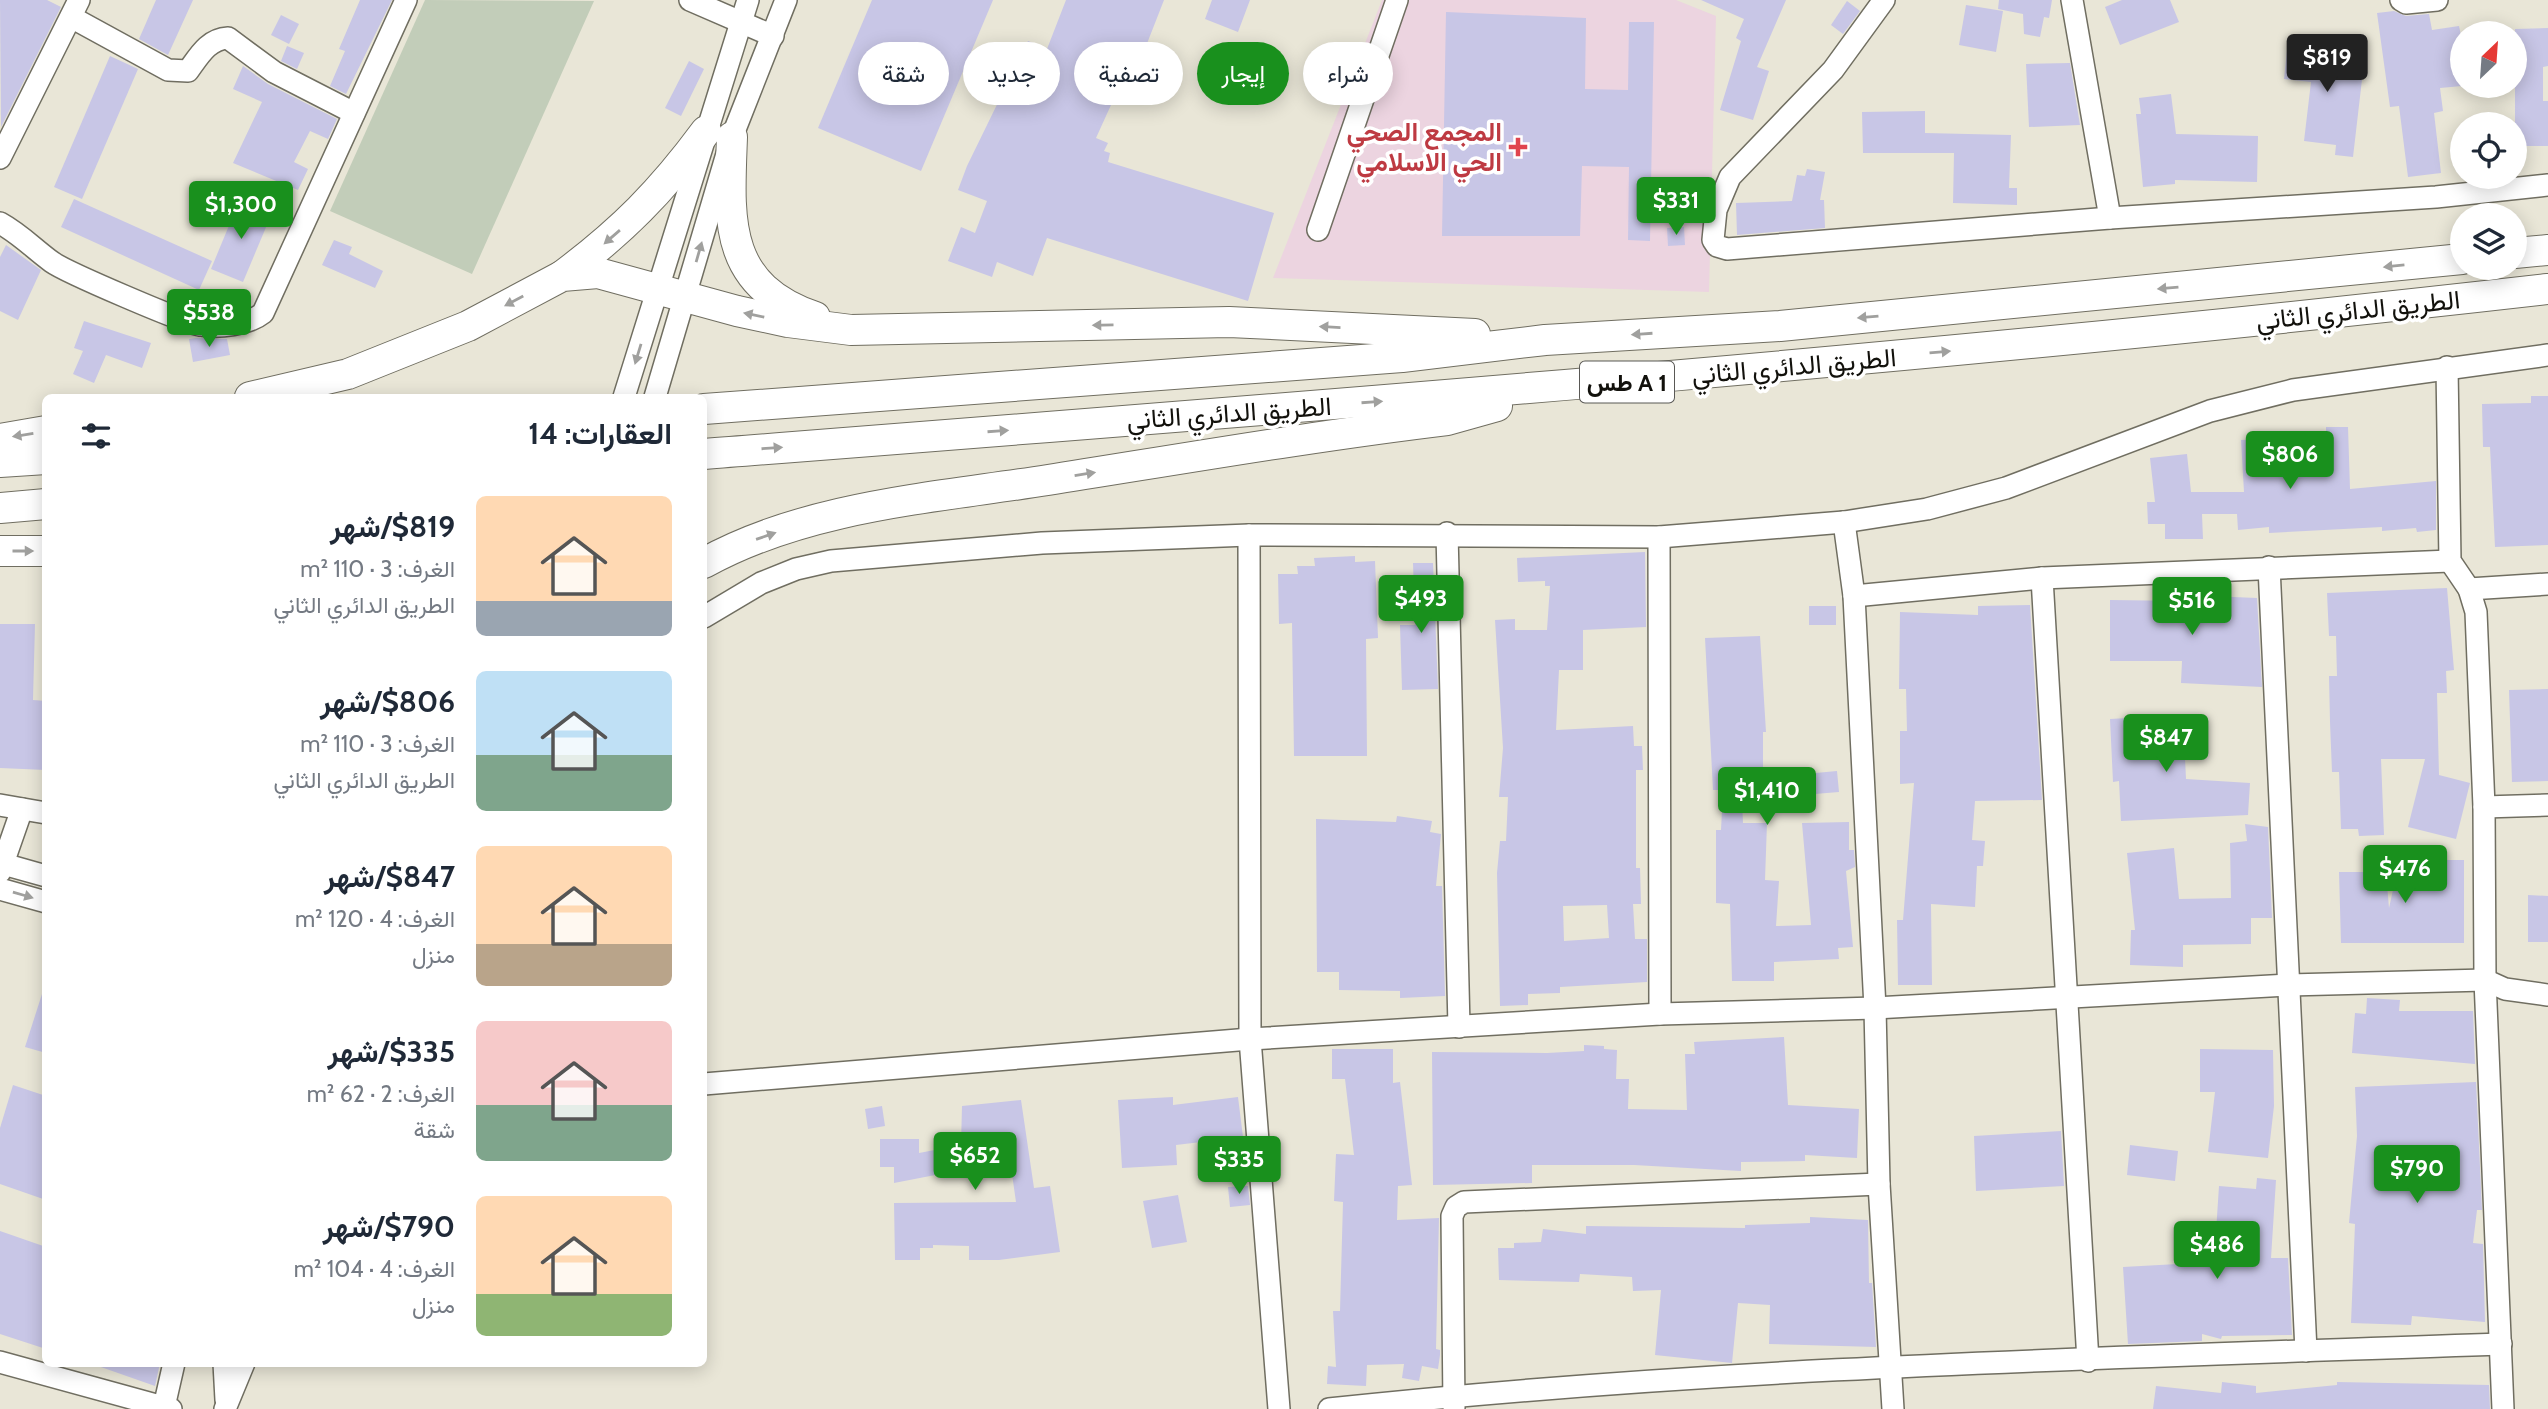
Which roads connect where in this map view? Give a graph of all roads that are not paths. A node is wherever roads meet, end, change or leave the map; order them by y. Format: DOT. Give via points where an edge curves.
graph roads {
  1 [pos="406,0"];
  2 [pos="690,0"];
  3 [pos="748,0"];
  4 [pos="786,0"];
  5 [pos="1397,0"];
  6 [pos="1884,0"];
  7 [pos="2072,0"];
  8 [pos="2400,0"];
  9 [pos="2437,0"];
  10 [pos="75,8"];
  11 [pos="739,22"];
  12 [pos="773,36"];
  13 [pos="354,113"];
  14 [pos="719,134"];
  15 [pos="0,158"];
  16 [pos="2548,185"];
  17 [pos="2110,218"];
  18 [pos="0,223"];
  19 [pos="1318,230"];
  20 [pos="2548,250"];
  21 [pos="2527,252"];
  22 [pos="2450,260"];
  23 [pos="562,276"];
  24 [pos="2548,289"];
  25 [pos="654,299"];
  26 [pos="683,308"];
  27 [pos="851,330"];
  28 [pos="1545,340"];
  29 [pos="2548,355"];
  30 [pos="2447,367"];
  31 [pos="1564,387"];
  32 [pos="263,394"];
  33 [pos="625,394"];
  34 [pos="656,394"];
  35 [pos="707,410"];
  36 [pos="42,432"];
  37 [pos="0,439"];
  38 [pos="707,454"];
  39 [pos="42,458"];
  40 [pos="0,462"];
  41 [pos="42,504"];
  42 [pos="0,508"];
  43 [pos="1844,522"];
  44 [pos="1447,533"];
  45 [pos="1249,535"];
  46 [pos="1659,537"];
  47 [pos="0,551"];
  48 [pos="42,551"];
  49 [pos="2450,561"];
  50 [pos="707,562"];
  51 [pos="2269,567"];
  52 [pos="2042,578"];
  53 [pos="2548,583"];
  54 [pos="2469,589"];
  55 [pos="1854,596"];
  56 [pos="707,615"];
  57 [pos="2548,804"];
  58 [pos="0,805"];
  59 [pos="2484,807"];
  60 [pos="22,809"];
  61 [pos="42,812"];
  62 [pos="1,866"];
  63 [pos="42,875"];
  64 [pos="0,889"];
  65 [pos="42,901"];
  66 [pos="2485,980"];
  67 [pos="2289,985"];
  68 [pos="2548,995"];
  69 [pos="2067,1000"];
  70 [pos="1875,1009"];
  71 [pos="1661,1014"];
  72 [pos="1459,1027"];
  73 [pos="1250,1039"];
  74 [pos="707,1084"];
  75 [pos="1879,1184"];
  76 [pos="2501,1345"];
  77 [pos="2306,1351"];
  78 [pos="2088,1361"];
  79 [pos="0,1362"];
  80 [pos="173,1367"];
  81 [pos="224,1367"];
  82 [pos="242,1367"];
  83 [pos="1892,1367"];
  84 [pos="1454,1402"];
  85 [pos="225,1405"];
  86 [pos="167,1408"];
  87 [pos="1279,1409"];
  88 [pos="1328,1409"];
  89 [pos="1893,1409"];
  90 [pos="2503,1409"];
  1 -- 13 [label="street"];
  2 -- 11 [label="street"];
  3 -- 11 [label="street"];
  4 -- 12 [label="street"];
  5 -- 19 [label="street"];
  6 -- 17 [label="street" via="1833,70 1730,177 1716,210 1713,240 1717,246 1727,249"];
  7 -- 17 [label="street"];
  8 -- 9 [label="street"];
  10 -- 13 [label="street" via="169,70 188,71 205,48 228,38 274,72"];
  10 -- 15 [label="street"];
  11 -- 12 [label="street"];
  11 -- 14 [label="street"];
  12 -- 14 [label="street"];
  13 -- 18 [label="street" via="256,318 197,325 53,263 31,242"];
  14 -- 23 [label="highway, one-way" via="610,239"];
  14 -- 25 [label="street"];
  26 -- 14 [label="street, one-way"];
  14 -- 27 [label="highway" via="732,234 745,266 772,295 801,312"];
  16 -- 17 [label="street" via="2436,197"];
  20 -- 21 [label="highway"];
  22 -- 28 [label="highway, الطريق الدائري الثاني / طس A 1, one-way" via="1780,326"];
  23 -- 25 [label="highway" via="598,273"];
  23 -- 32 [label="highway, one-way" via="468,326 411,350 348,374"];
  31 -- 24 [label="highway, الطريق الدائري الثاني / طس A 1, one-way" via="2241,324"];
  25 -- 26 [label="highway"];
  25 -- 33 [label="street, one-way"];
  27 -- 26 [label="highway, one-way"];
  26 -- 34 [label="street"];
  28 -- 27 [label="highway, one-way" via="1229,322"];
  28 -- 35 [label="highway, الطريق الدائري الثاني / طس A 1" via="1402,357"];
  29 -- 30 [label="street"];
  30 -- 43 [label="street" via="2293,390 2210,411 2006,488 1927,509"];
  30 -- 49 [label="street"];
  38 -- 31 [label="highway, الطريق الدائري الثاني / طس A 1, one-way"];
  50 -- 31 [label="highway, one-way" via="771,534 891,504 1447,420"];
  36 -- 37 [label="highway, one-way"];
  39 -- 40 [label="highway"];
  41 -- 42 [label="highway"];
  43 -- 46 [label="street"];
  43 -- 55 [label="street"];
  44 -- 45 [label="street"];
  44 -- 46 [label="street"];
  44 -- 72 [label="street"];
  45 -- 56 [label="street" via="1042,543 831,561 761,583"];
  45 -- 73 [label="street"];
  46 -- 71 [label="street"];
  47 -- 48 [label="highway, one-way"];
  49 -- 51 [label="street"];
  49 -- 54 [label="street"];
  51 -- 52 [label="street"];
  51 -- 67 [label="street"];
  52 -- 55 [label="street"];
  52 -- 69 [label="street"];
  53 -- 54 [label="street"];
  54 -- 59 [label="street" via="2476,612"];
  55 -- 70 [label="street"];
  57 -- 59 [label="street"];
  58 -- 60 [label="street"];
  59 -- 66 [label="street"];
  60 -- 61 [label="street"];
  60 -- 62 [label="street"];
  62 -- 63 [label="street"];
  64 -- 65 [label="street, one-way"];
  66 -- 67 [label="street"];
  66 -- 68 [label="street" via="2505,989"];
  66 -- 76 [label="street"];
  67 -- 69 [label="street"];
  67 -- 77 [label="street"];
  69 -- 70 [label="street"];
  69 -- 78 [label="street"];
  70 -- 71 [label="street"];
  70 -- 75 [label="street"];
  71 -- 72 [label="street"];
  72 -- 73 [label="street"];
  73 -- 74 [label="street"];
  73 -- 87 [label="street"];
  75 -- 83 [label="street"];
  75 -- 84 [label="street" via="1464,1202 1452,1216"];
  76 -- 77 [label="street"];
  76 -- 90 [label="street"];
  77 -- 78 [label="street"];
  78 -- 83 [label="street"];
  79 -- 86 [label="street"];
  80 -- 86 [label="street"];
  81 -- 85 [label="street"];
  82 -- 85 [label="street"];
  83 -- 84 [label="street"];
  83 -- 89 [label="street"];
  84 -- 88 [label="street"];
}
